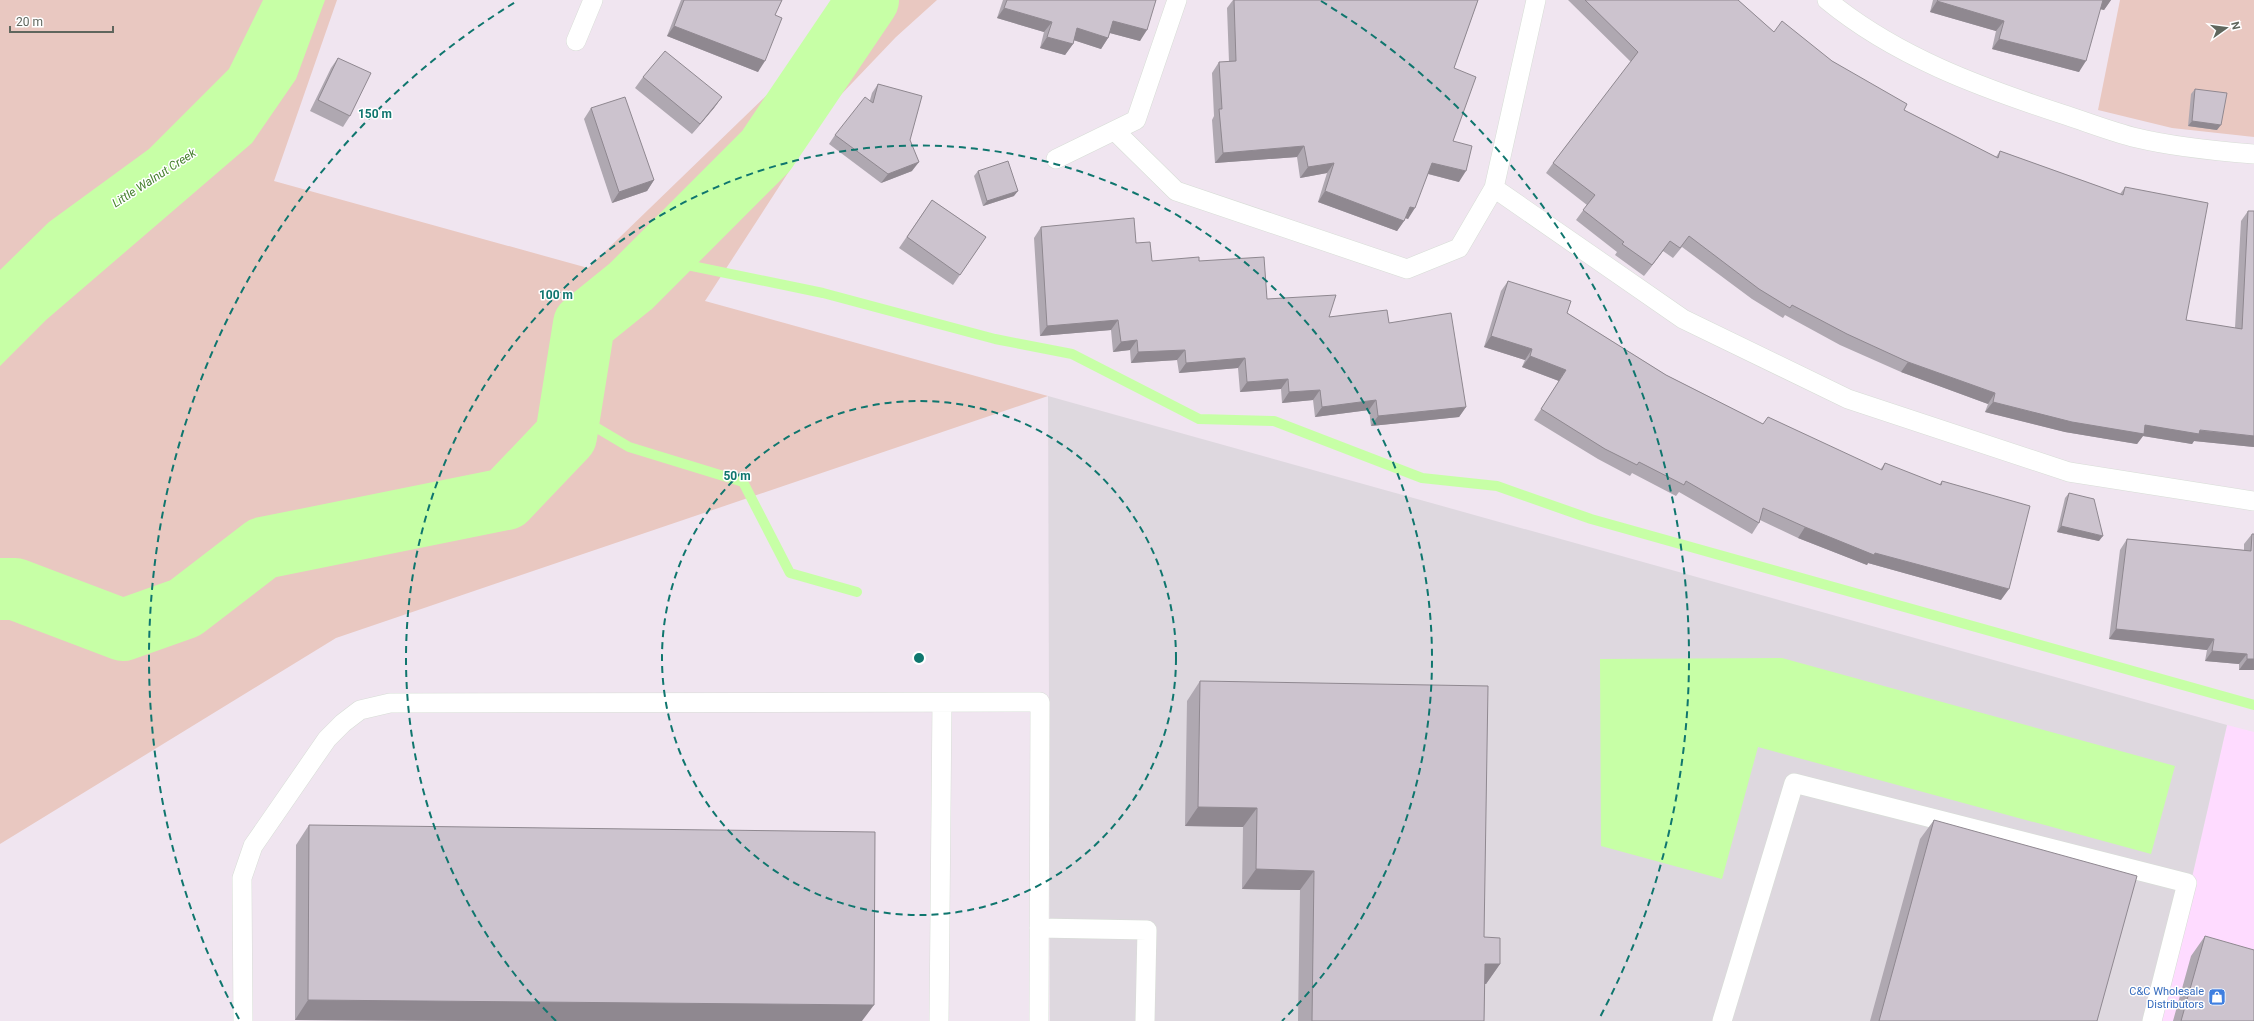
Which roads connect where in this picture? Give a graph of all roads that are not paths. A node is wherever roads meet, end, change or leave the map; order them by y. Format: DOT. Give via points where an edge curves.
graph roads {
  1 [pos="593,0"];
  2 [pos="1177,0"];
  3 [pos="1536,0"];
  4 [pos="1827,0"];
  5 [pos="576,41"];
  6 [pos="1114,131"];
  7 [pos="2254,154"];
  8 [pos="1056,160"];
  9 [pos="1494,188"];
  10 [pos="2254,501"];
  11 [pos="942,703"];
  12 [pos="1039,928"];
  13 [pos="243,1021"];
  14 [pos="939,1021"];
  15 [pos="1039,1021"];
  16 [pos="1146,1021"];
  17 [pos="1722,1021"];
  18 [pos="2152,1021"];
  1 -- 5 [label="lane"];
  2 -- 6 [label="lane" via="1136,120"];
  3 -- 9 [label="lane"];
  4 -- 7 [label="lane" via="1912,56 2011,97 2138,138"];
  6 -- 8 [label="lane"];
  6 -- 9 [label="lane" via="1176,191 1407,269 1459,248"];
  9 -- 10 [label="lane" via="1683,318 1848,399 2069,472"];
  11 -- 12 [label="lane" via="1040,702"];
  11 -- 13 [label="lane" via="390,703 360,710 327,739 253,846 246,863 242,878"];
  11 -- 14 [label="lane"];
  12 -- 15 [label="lane"];
  12 -- 16 [label="lane" via="1147,930"];
  17 -- 18 [label="lane" via="1794,783 2187,884"];
}
